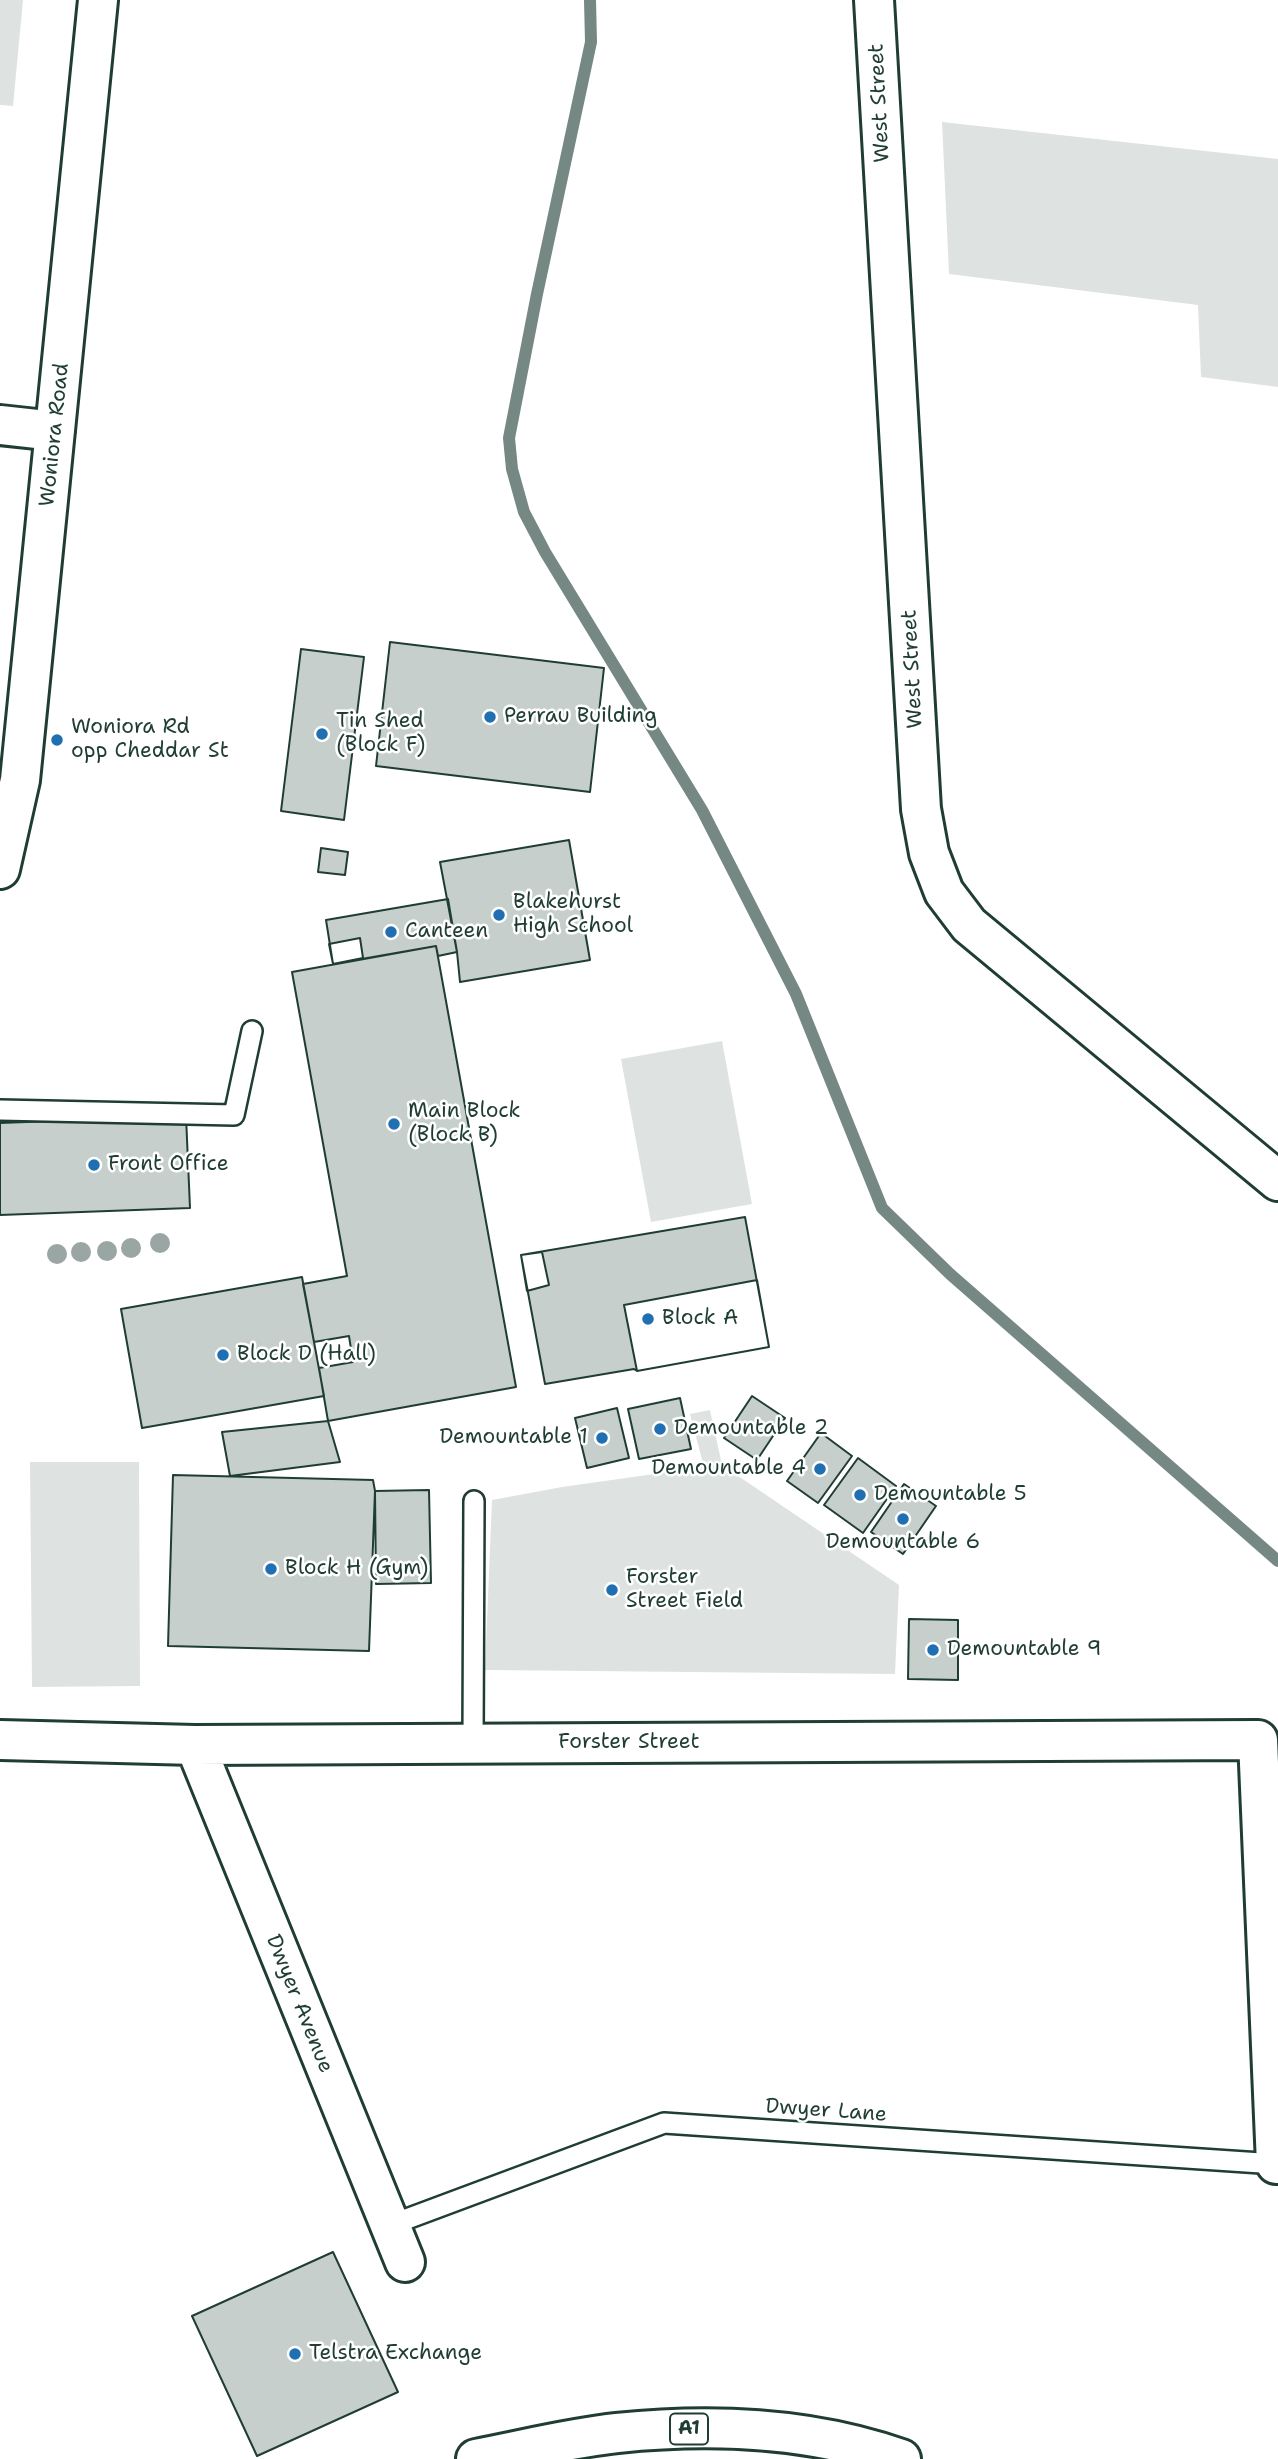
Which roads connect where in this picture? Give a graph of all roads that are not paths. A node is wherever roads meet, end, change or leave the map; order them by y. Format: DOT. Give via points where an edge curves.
graph roads {
  1 [pos="98,0"];
  2 [pos="874,0"];
  3 [pos="0,425"];
  4 [pos="55,431"];
  5 [pos="0,869"];
  6 [pos="252,1031"];
  7 [pos="0,1110"];
  8 [pos="1278,1181"];
  9 [pos="474,1501"];
  10 [pos="0,1740"];
  11 [pos="473,1743"];
  12 [pos="195,1745"];
  13 [pos="1277,2165"];
  14 [pos="388,2226"];
  15 [pos="405,2262"];
  16 [pos="476,2459"];
  17 [pos="901,2459"];
  1 -- 4 [label="main road, Woniora Road"];
  2 -- 8 [label="main road, West Street" via="921,809 929,853 944,892 969,925"];
  3 -- 4 [label="main road"];
  4 -- 5 [label="main road, Woniora Road" via="20,780"];
  6 -- 7 [label="lane" via="234,1115"];
  9 -- 11 [label="lane"];
  10 -- 12 [label="main road, Forster Street"];
  11 -- 12 [label="main road, Forster Street"];
  11 -- 13 [label="main road, Forster Street" via="1258,1740"];
  12 -- 14 [label="main road, Dwyer Avenue"];
  13 -- 14 [label="lane, Dwyer Lane" via="664,2123"];
  14 -- 15 [label="main road, Dwyer Avenue"];
  16 -- 17 [label="main road, A1" via="616,2433 749,2428 821,2436"];
}
